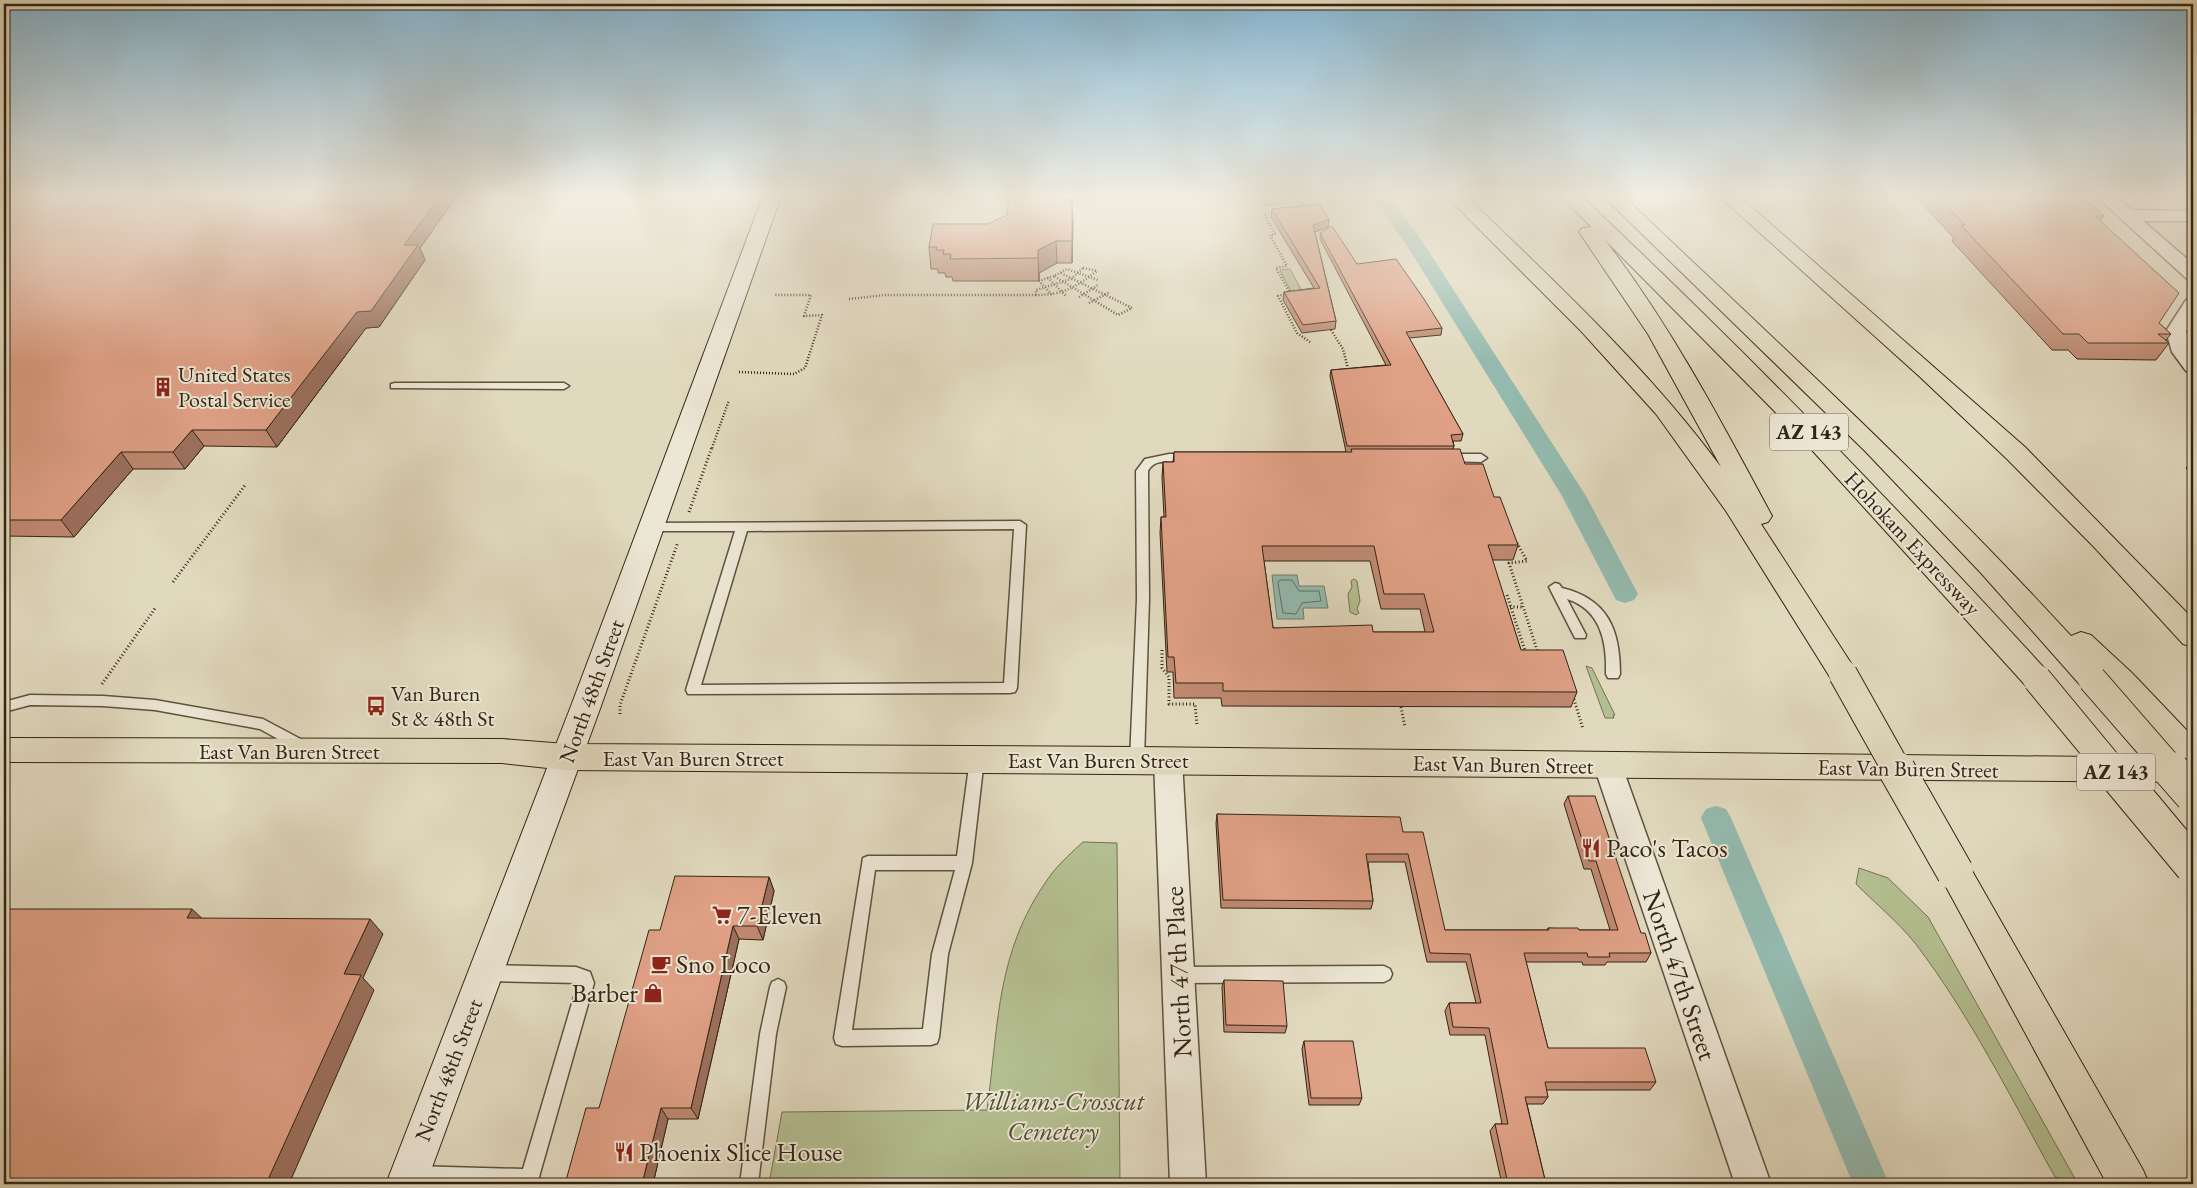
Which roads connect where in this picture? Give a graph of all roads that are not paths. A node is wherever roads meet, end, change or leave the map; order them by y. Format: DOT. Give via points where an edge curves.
graph roads {
  1 [pos="752,251"];
  2 [pos="1512,251"];
  3 [pos="1603,251"];
  4 [pos="1626,251"];
  5 [pos="1671,251"];
  6 [pos="1789,251"];
  7 [pos="2173,251"];
  8 [pos="2193,274"];
  9 [pos="2193,304"];
  10 [pos="2193,367"];
  11 [pos="395,386"];
  12 [pos="564,386"];
  13 [pos="1197,458"];
  14 [pos="1432,458"];
  15 [pos="1481,458"];
  16 [pos="1938,511"];
  17 [pos="651,528"];
  18 [pos="742,528"];
  19 [pos="1580,635"];
  20 [pos="2193,637"];
  21 [pos="1613,674"];
  22 [pos="1843,674"];
  23 [pos="4,707"];
  24 [pos="4,750"];
  25 [pos="310,751"];
  26 [pos="566,757"];
  27 [pos="2193,757"];
  28 [pos="977,759"];
  29 [pos="1137,760"];
  30 [pos="1168,760"];
  31 [pos="1608,766"];
  32 [pos="2193,771"];
  33 [pos="2193,794"];
  34 [pos="964,863"];
  35 [pos="2193,866"];
  36 [pos="485,973"];
  37 [pos="1384,974"];
  38 [pos="1178,976"];
  39 [pos="778,987"];
  40 [pos="407,1180"];
  41 [pos="529,1181"];
  42 [pos="749,1184"];
  43 [pos="1188,1184"];
  44 [pos="1753,1184"];
  45 [pos="2129,1184"];
  1 -- 17 [label="street, North 48th Street"];
  2 -- 22 [label="main road" via="1604,342 1664,410 1723,490"];
  3 -- 22 [label="main road" via="1683,374"];
  4 -- 35 [label="main road, Hohokam Expressway / AZ 143, bridge" via="1826,449 1920,548 2037,679"];
  5 -- 16 [label="main road, Hohokam Expressway / AZ 143" via="1820,393"];
  6 -- 20 [label="main road" via="1972,412 2086,524"];
  7 -- 8 [label="street"];
  9 -- 10 [label="street" via="2176,332 2177,342"];
  11 -- 12 [label="lane"];
  13 -- 29 [label="lane" via="1153,460 1142,472 1143,600"];
  14 -- 15 [label="lane"];
  16 -- 27 [label="main road" via="2122,681"];
  16 -- 33 [label="main road, Hohokam Expressway / AZ 143, bridge"];
  17 -- 18 [label="lane"];
  17 -- 26 [label="street, North 48th Street"];
  18 -- 18 [label="lane" via="1020,525 1010,688 693,690"];
  19 -- 21 [label="lane" via="1556,589 1579,596 1594,608 1613,642"];
  22 -- 45 [label="main road, bridge"];
  23 -- 25 [label="lane" via="30,700 155,705 263,724"];
  24 -- 25 [label="main road, East Van Buren Street"];
  25 -- 26 [label="main road, East Van Buren Street" via="502,751"];
  26 -- 28 [label="main road, East Van Buren Street"];
  26 -- 36 [label="street, North 48th Street"];
  28 -- 29 [label="main road, East Van Buren Street"];
  28 -- 34 [label="lane"];
  29 -- 30 [label="main road, East Van Buren Street"];
  30 -- 31 [label="main road, East Van Buren Street"];
  30 -- 38 [label="street, North 47th Place"];
  31 -- 32 [label="main road, East Van Buren Street"];
  31 -- 44 [label="street, North 47th Street"];
  34 -- 34 [label="lane" via="940,954 932,1037 842,1038 868,863"];
  36 -- 40 [label="street, North 48th Street"];
  36 -- 41 [label="lane" via="576,974 584,977 586,983"];
  37 -- 38 [label="lane"];
  38 -- 43 [label="street, North 47th Place"];
  39 -- 42 [label="lane" via="768,1034"];
  40 -- 41 [label="lane"];
}
